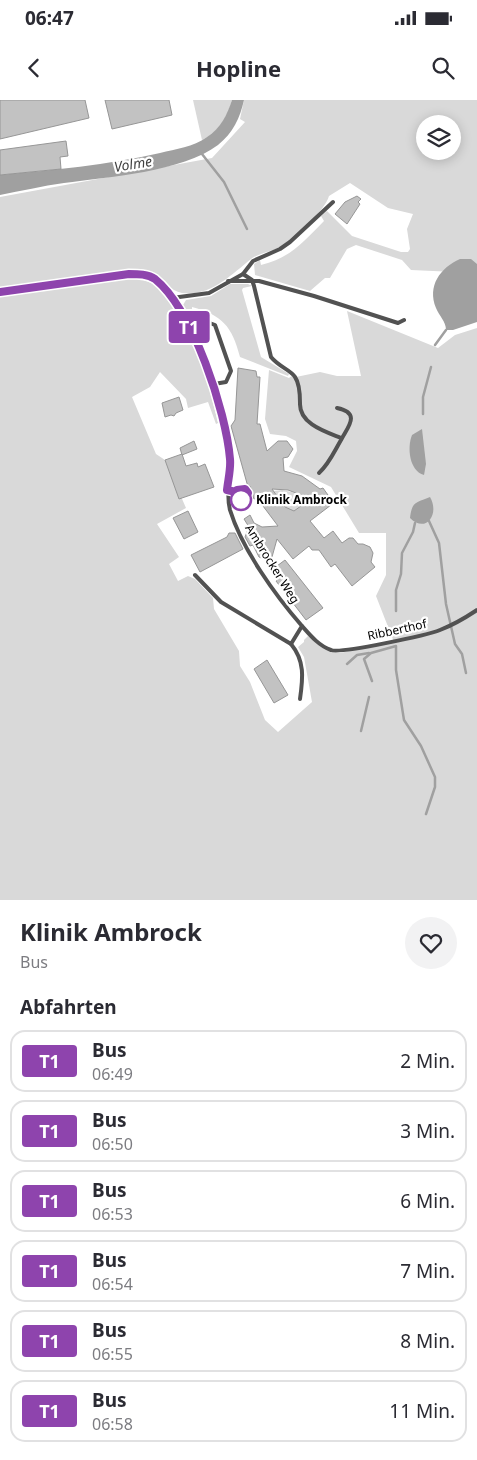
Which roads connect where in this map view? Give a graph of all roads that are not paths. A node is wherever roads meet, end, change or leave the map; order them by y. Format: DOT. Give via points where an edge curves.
graph roads {
  1 [pos="333,202"];
  2 [pos="243,274"];
  3 [pos="252,280"];
  4 [pos="228,281"];
  5 [pos="0,292"];
  6 [pos="172,298"];
  7 [pos="404,320"];
  8 [pos="187,323"];
  9 [pos="214,384"];
  10 [pos="338,408"];
  11 [pos="341,438"];
  12 [pos="319,473"];
  13 [pos="227,490"];
  14 [pos="236,492"];
  15 [pos="195,575"];
  16 [pos="477,610"];
  17 [pos="302,626"];
  18 [pos="291,644"];
  19 [pos="346,651"];
  20 [pos="300,698"];
  1 -- 2 [label="lane" via="290,242 253,260"];
  2 -- 3 [label="lane"];
  2 -- 4 [label="lane"];
  3 -- 4 [label="lane"];
  3 -- 7 [label="lane" via="398,322"];
  3 -- 11 [label="lane" via="272,357 277,365 296,378 302,415 317,428"];
  4 -- 6 [label="lane" via="202,295"];
  5 -- 6 [label="lane, Ambrocker Weg" via="140,274 154,279"];
  6 -- 8 [label="lane, Ambrocker Weg"];
  8 -- 9 [label="lane, Ambrocker Weg"];
  8 -- 9 [label="lane" via="199,319 215,325 231,371 226,382"];
  9 -- 13 [label="lane, Ambrocker Weg" via="230,460"];
  10 -- 11 [label="lane" via="351,416 349,429"];
  11 -- 12 [label="lane" via="326,467"];
  13 -- 14 [label="lane"];
  13 -- 17 [label="lane, Ambrocker Weg" via="240,532 280,600"];
  15 -- 18 [label="lane" via="221,602"];
  16 -- 19 [label="lane, Ribberthof" via="456,624 430,634"];
  17 -- 18 [label="lane"];
  17 -- 19 [label="lane, Ambrocker Weg" via="332,651"];
  18 -- 20 [label="lane" via="301,661"];
}
